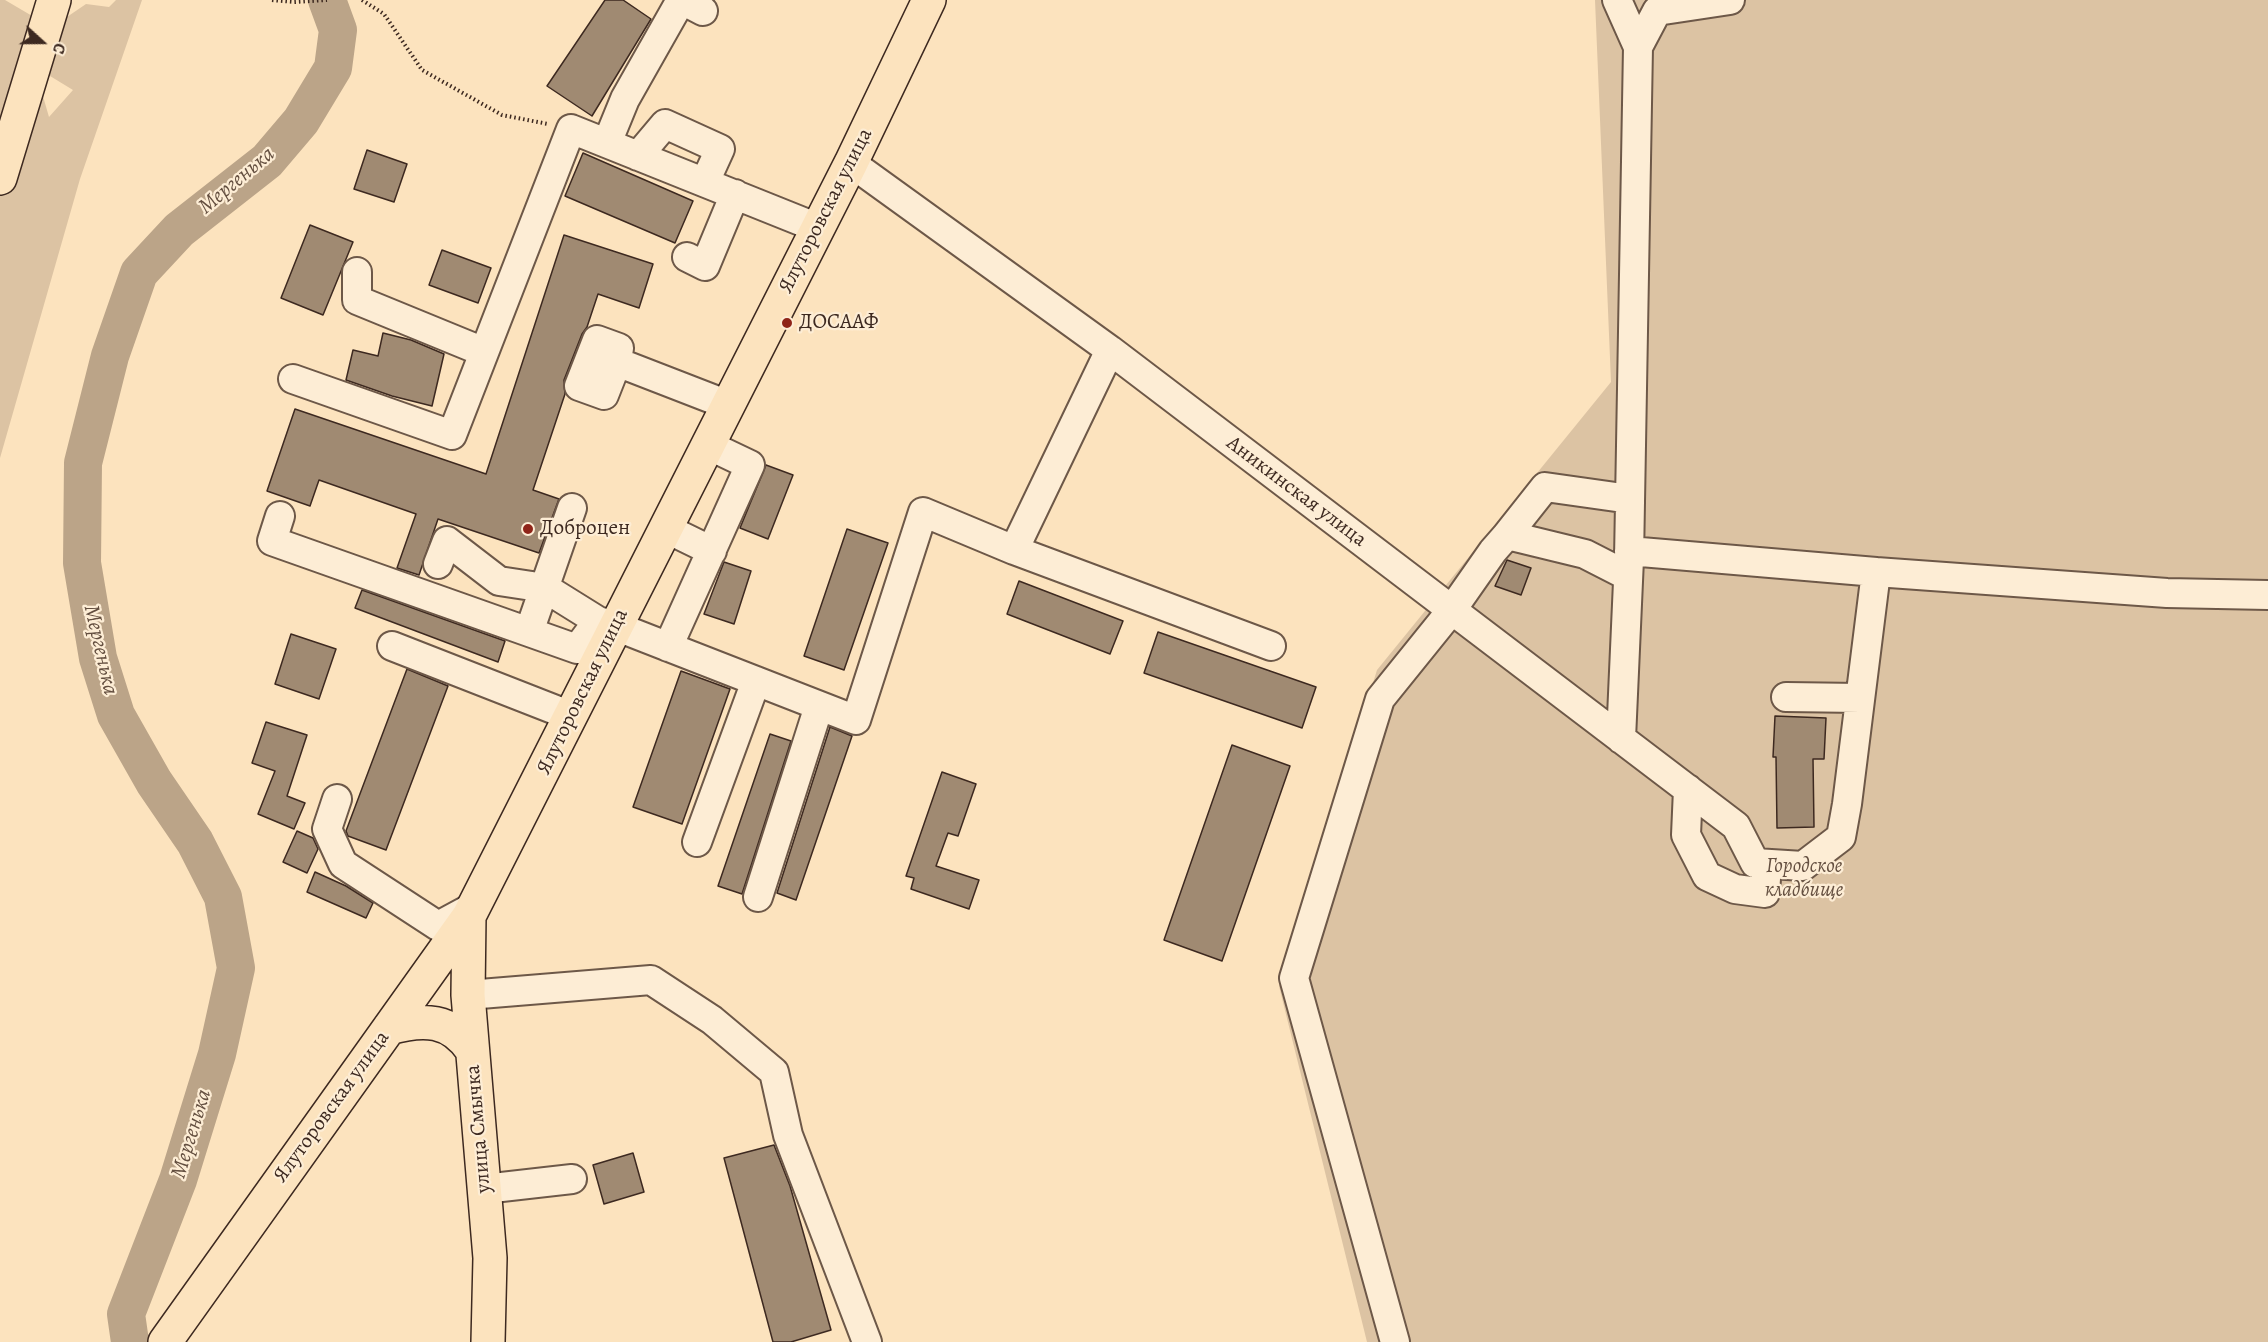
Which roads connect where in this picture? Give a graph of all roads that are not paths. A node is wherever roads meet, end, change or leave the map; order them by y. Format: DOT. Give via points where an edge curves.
graph roads {
  1 [pos="54,0"];
  2 [pos="929,0"];
  3 [pos="1617,0"];
  4 [pos="1730,0"];
  5 [pos="688,4"];
  6 [pos="1638,47"];
  7 [pos="9,116"];
  8 [pos="607,143"];
  9 [pos="638,156"];
  10 [pos="851,163"];
  11 [pos="0,175"];
  12 [pos="705,182"];
  13 [pos="735,195"];
  14 [pos="818,228"];
  15 [pos="687,257"];
  16 [pos="357,272"];
  17 [pos="1110,350"];
  18 [pos="484,352"];
  19 [pos="617,362"];
  20 [pos="293,380"];
  21 [pos="728,405"];
  22 [pos="708,444"];
  23 [pos="1630,499"];
  24 [pos="572,508"];
  25 [pos="280,516"];
  26 [pos="665,528"];
  27 [pos="1507,535"];
  28 [pos="1014,550"];
  29 [pos="711,551"];
  30 [pos="438,564"];
  31 [pos="1629,564"];
  32 [pos="1876,572"];
  33 [pos="545,588"];
  34 [pos="2268,595"];
  35 [pos="1452,611"];
  36 [pos="607,624"];
  37 [pos="529,632"];
  38 [pos="392,646"];
  39 [pos="668,646"];
  40 [pos="1271,646"];
  41 [pos="756,681"];
  42 [pos="1786,697"];
  43 [pos="1860,698"];
  44 [pos="819,706"];
  45 [pos="570,716"];
  46 [pos="1621,739"];
  47 [pos="1688,789"];
  48 [pos="337,799"];
  49 [pos="697,842"];
  50 [pos="1767,864"];
  51 [pos="758,897"];
  52 [pos="472,911"];
  53 [pos="468,995"];
  54 [pos="389,1028"];
  55 [pos="472,1050"];
  56 [pos="572,1179"];
  57 [pos="484,1189"];
  58 [pos="171,1334"];
  59 [pos="488,1342"];
  60 [pos="867,1342"];
  61 [pos="1395,1342"];
  1 -- 7 [label="main road"];
  2 -- 10 [label="main road, Ялуторовская улица"];
  3 -- 6 [label="street"];
  4 -- 6 [label="street" via="1657,12"];
  5 -- 8 [label="street" via="625,99"];
  6 -- 23 [label="street"];
  7 -- 11 [label="main road"];
  8 -- 9 [label="street"];
  8 -- 18 [label="street" via="571,129"];
  9 -- 12 [label="street"];
  9 -- 12 [label="street" via="665,124 720,149"];
  10 -- 14 [label="main road, Ялуторовская улица"];
  10 -- 17 [label="street, Аникинская улица"];
  12 -- 13 [label="street"];
  13 -- 14 [label="street"];
  13 -- 15 [label="street" via="705,266"];
  14 -- 21 [label="main road, Ялуторовская улица"];
  16 -- 18 [label="street" via="357,300"];
  17 -- 28 [label="street"];
  17 -- 35 [label="street, Аникинская улица"];
  18 -- 20 [label="street" via="452,435"];
  19 -- 21 [label="street"];
  21 -- 22 [label="main road, Ялуторовская улица"];
  22 -- 26 [label="main road, Ялуторовская улица"];
  22 -- 29 [label="street" via="750,465"];
  23 -- 27 [label="street" via="1545,487"];
  23 -- 31 [label="street"];
  24 -- 33 [label="street"];
  25 -- 37 [label="street" via="272,541"];
  26 -- 29 [label="street"];
  26 -- 36 [label="main road, Ялуторовская улица"];
  27 -- 31 [label="street"];
  27 -- 35 [label="street"];
  28 -- 40 [label="street"];
  28 -- 44 [label="street" via="923,512 856,720"];
  29 -- 39 [label="street"];
  30 -- 33 [label="street" via="447,541 499,581"];
  31 -- 32 [label="street"];
  31 -- 46 [label="street"];
  32 -- 34 [label="street" via="2167,593"];
  32 -- 43 [label="street"];
  33 -- 36 [label="street"];
  33 -- 37 [label="street"];
  35 -- 46 [label="street, Аникинская улица"];
  35 -- 61 [label="street" via="1380,699 1294,978"];
  36 -- 37 [label="street" via="577,649"];
  36 -- 39 [label="street"];
  36 -- 45 [label="main road, Ялуторовская улица"];
  38 -- 45 [label="street"];
  39 -- 41 [label="street"];
  41 -- 44 [label="street"];
  41 -- 49 [label="street"];
  42 -- 43 [label="street"];
  43 -- 50 [label="street" via="1841,837 1803,866"];
  44 -- 51 [label="street"];
  45 -- 52 [label="main road, Ялуторовская улица"];
  46 -- 47 [label="street, Аникинская улица"];
  47 -- 50 [label="street, Аникинская улица" via="1736,826 1755,863"];
  47 -- 50 [label="street" via="1686,835 1707,876 1735,889 1765,892"];
  48 -- 52 [label="street" via="327,829 343,864 438,926"];
  52 -- 53 [label="main road, улица Смычка"];
  52 -- 54 [label="main road, Ялуторовская улица"];
  53 -- 55 [label="main road, улица Смычка"];
  53 -- 60 [label="street" via="651,980 712,1020 774,1072 788,1135"];
  54 -- 55 [label="main road" via="427,1022 445,1025 457,1032"];
  54 -- 58 [label="main road, Ялуторовская улица"];
  55 -- 57 [label="main road, улица Смычка"];
  56 -- 57 [label="street"];
  57 -- 59 [label="main road, улица Смычка" via="490,1258"];
}
